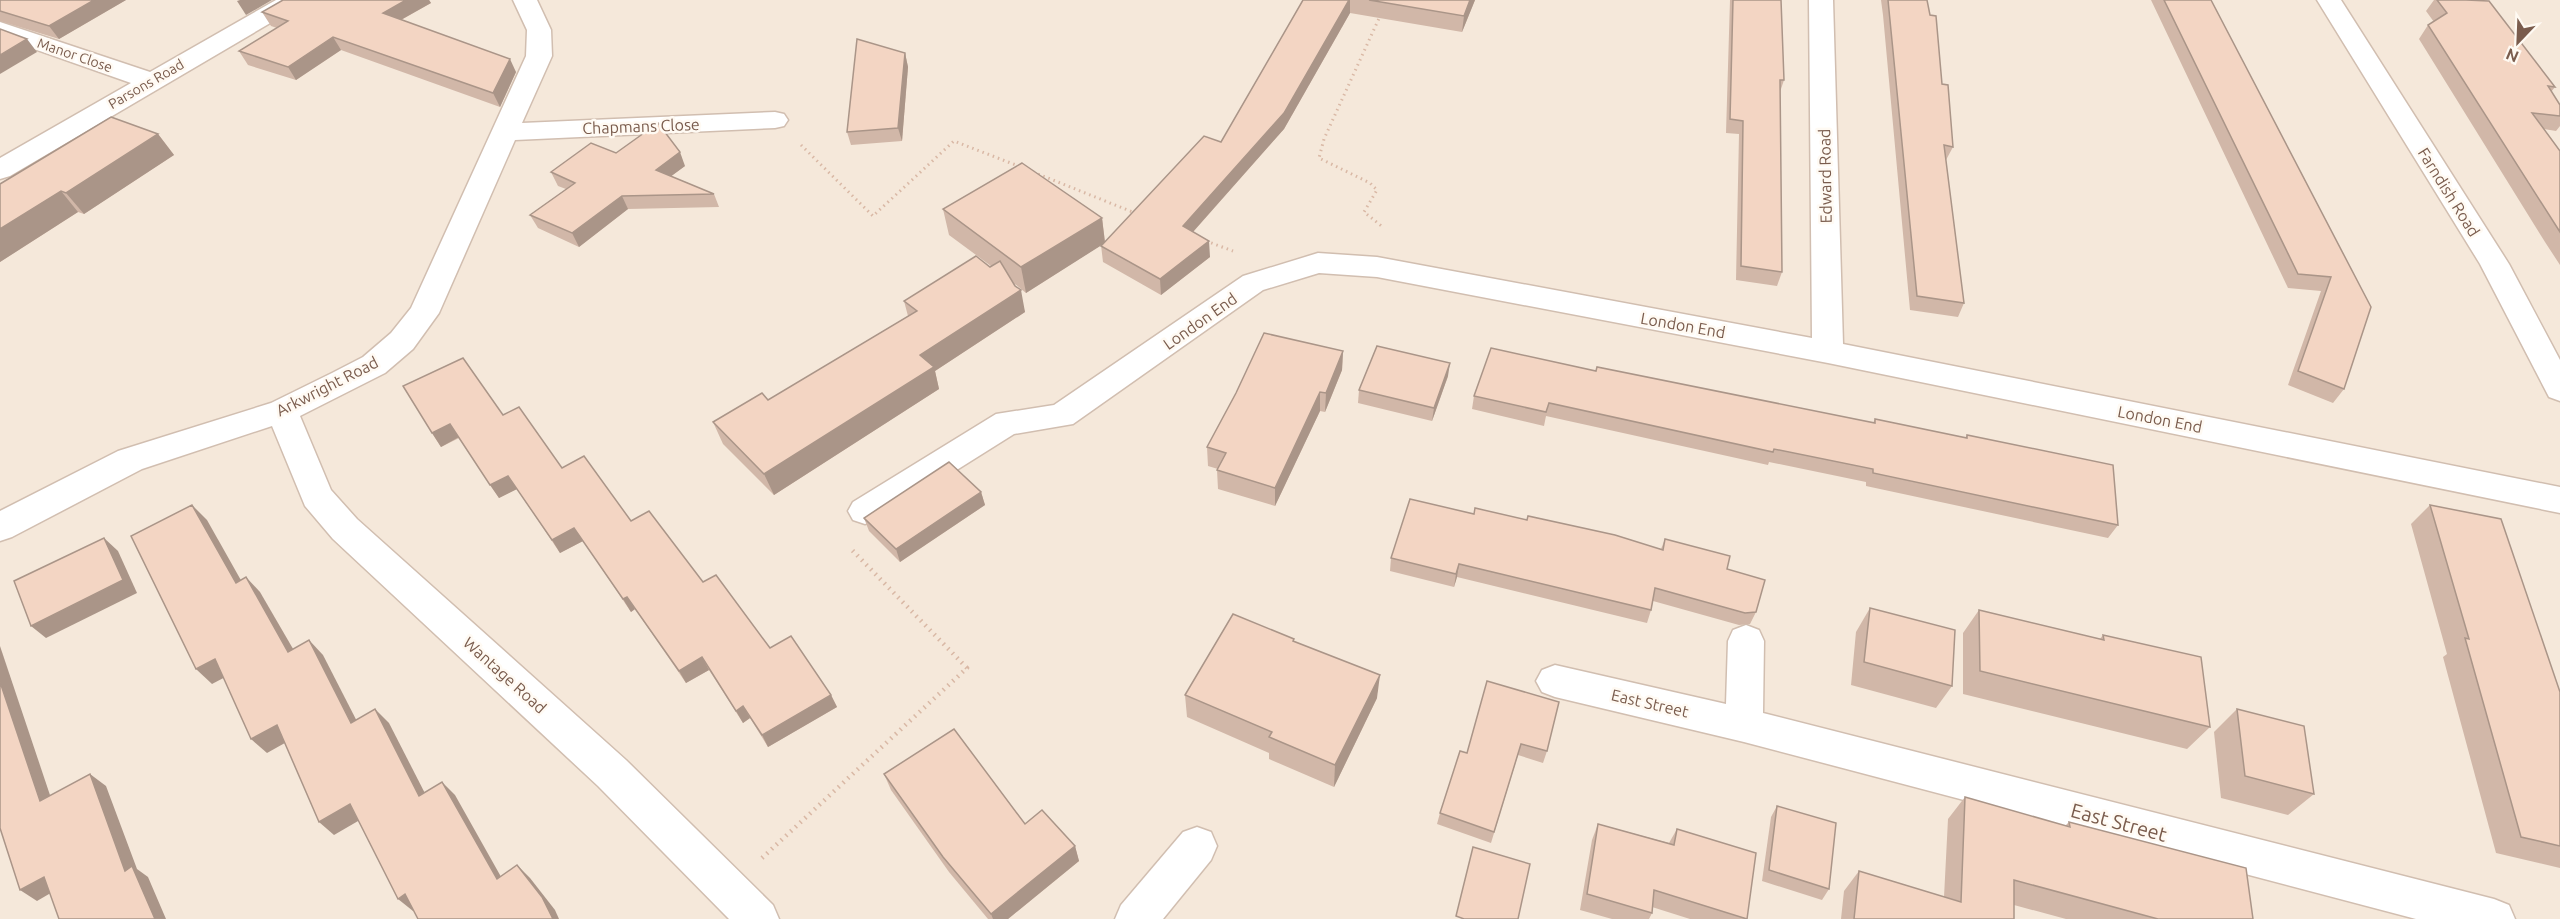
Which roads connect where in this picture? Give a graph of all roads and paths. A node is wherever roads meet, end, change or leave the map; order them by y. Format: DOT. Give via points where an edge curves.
graph roads {
  1 [pos="294,0"];
  2 [pos="525,0"];
  3 [pos="1821,0"];
  4 [pos="2329,0"];
  5 [pos="1383,11"];
  6 [pos="0,29"];
  7 [pos="150,81"];
  8 [pos="775,120"];
  9 [pos="507,132"];
  10 [pos="0,170"];
  11 [pos="1142,215"];
  12 [pos="1394,232"];
  13 [pos="1198,237"];
  14 [pos="1287,273"];
  15 [pos="1828,351"];
  16 [pos="2560,389"];
  17 [pos="282,411"];
  18 [pos="2560,500"];
  19 [pos="865,511"];
  20 [pos="0,527"];
  21 [pos="1746,641"];
  22 [pos="1555,681"];
  23 [pos="1744,724"];
  24 [pos="1197,846"];
  25 [pos="728,889"];
  26 [pos="758,919"];
  27 [pos="1136,919"];
  28 [pos="2494,919"];
  1 -- 7 [label="street, Parsons Road"];
  2 -- 9 [label="street, Arkwright Road" via="539,30 539,56"];
  3 -- 15 [label="street, Edward Road"];
  4 -- 16 [label="street, Farndish Road" via="2494,264"];
  5 -- 12 [label="path" via="1324,139 1319,158 1370,183 1377,190 1364,212"];
  6 -- 7 [label="street, Manor Close"];
  7 -- 10 [label="street, Parsons Road"];
  8 -- 9 [label="street, Chapmans Close"];
  8 -- 11 [label="path" via="873,216 954,141"];
  9 -- 17 [label="street, Arkwright Road" via="424,313 402,341 374,364"];
  13 -- 14 [label="path"];
  14 -- 15 [label="street, London End" via="1318,263 1377,267"];
  14 -- 19 [label="street, London End" via="1253,283 1062,416 1007,423"];
  15 -- 18 [label="street, London End"];
  17 -- 20 [label="street, Arkwright Road" via="130,460"];
  17 -- 25 [label="street, Wantage Road" via="317,497 345,529 612,773"];
  19 -- 25 [label="path" via="838,536 967,668"];
  21 -- 23 [label="street"];
  22 -- 23 [label="street, East Street"];
  23 -- 28 [label="street, East Street"];
  24 -- 27 [label="street"];
  25 -- 26 [label="street, Wantage Road"];
}
